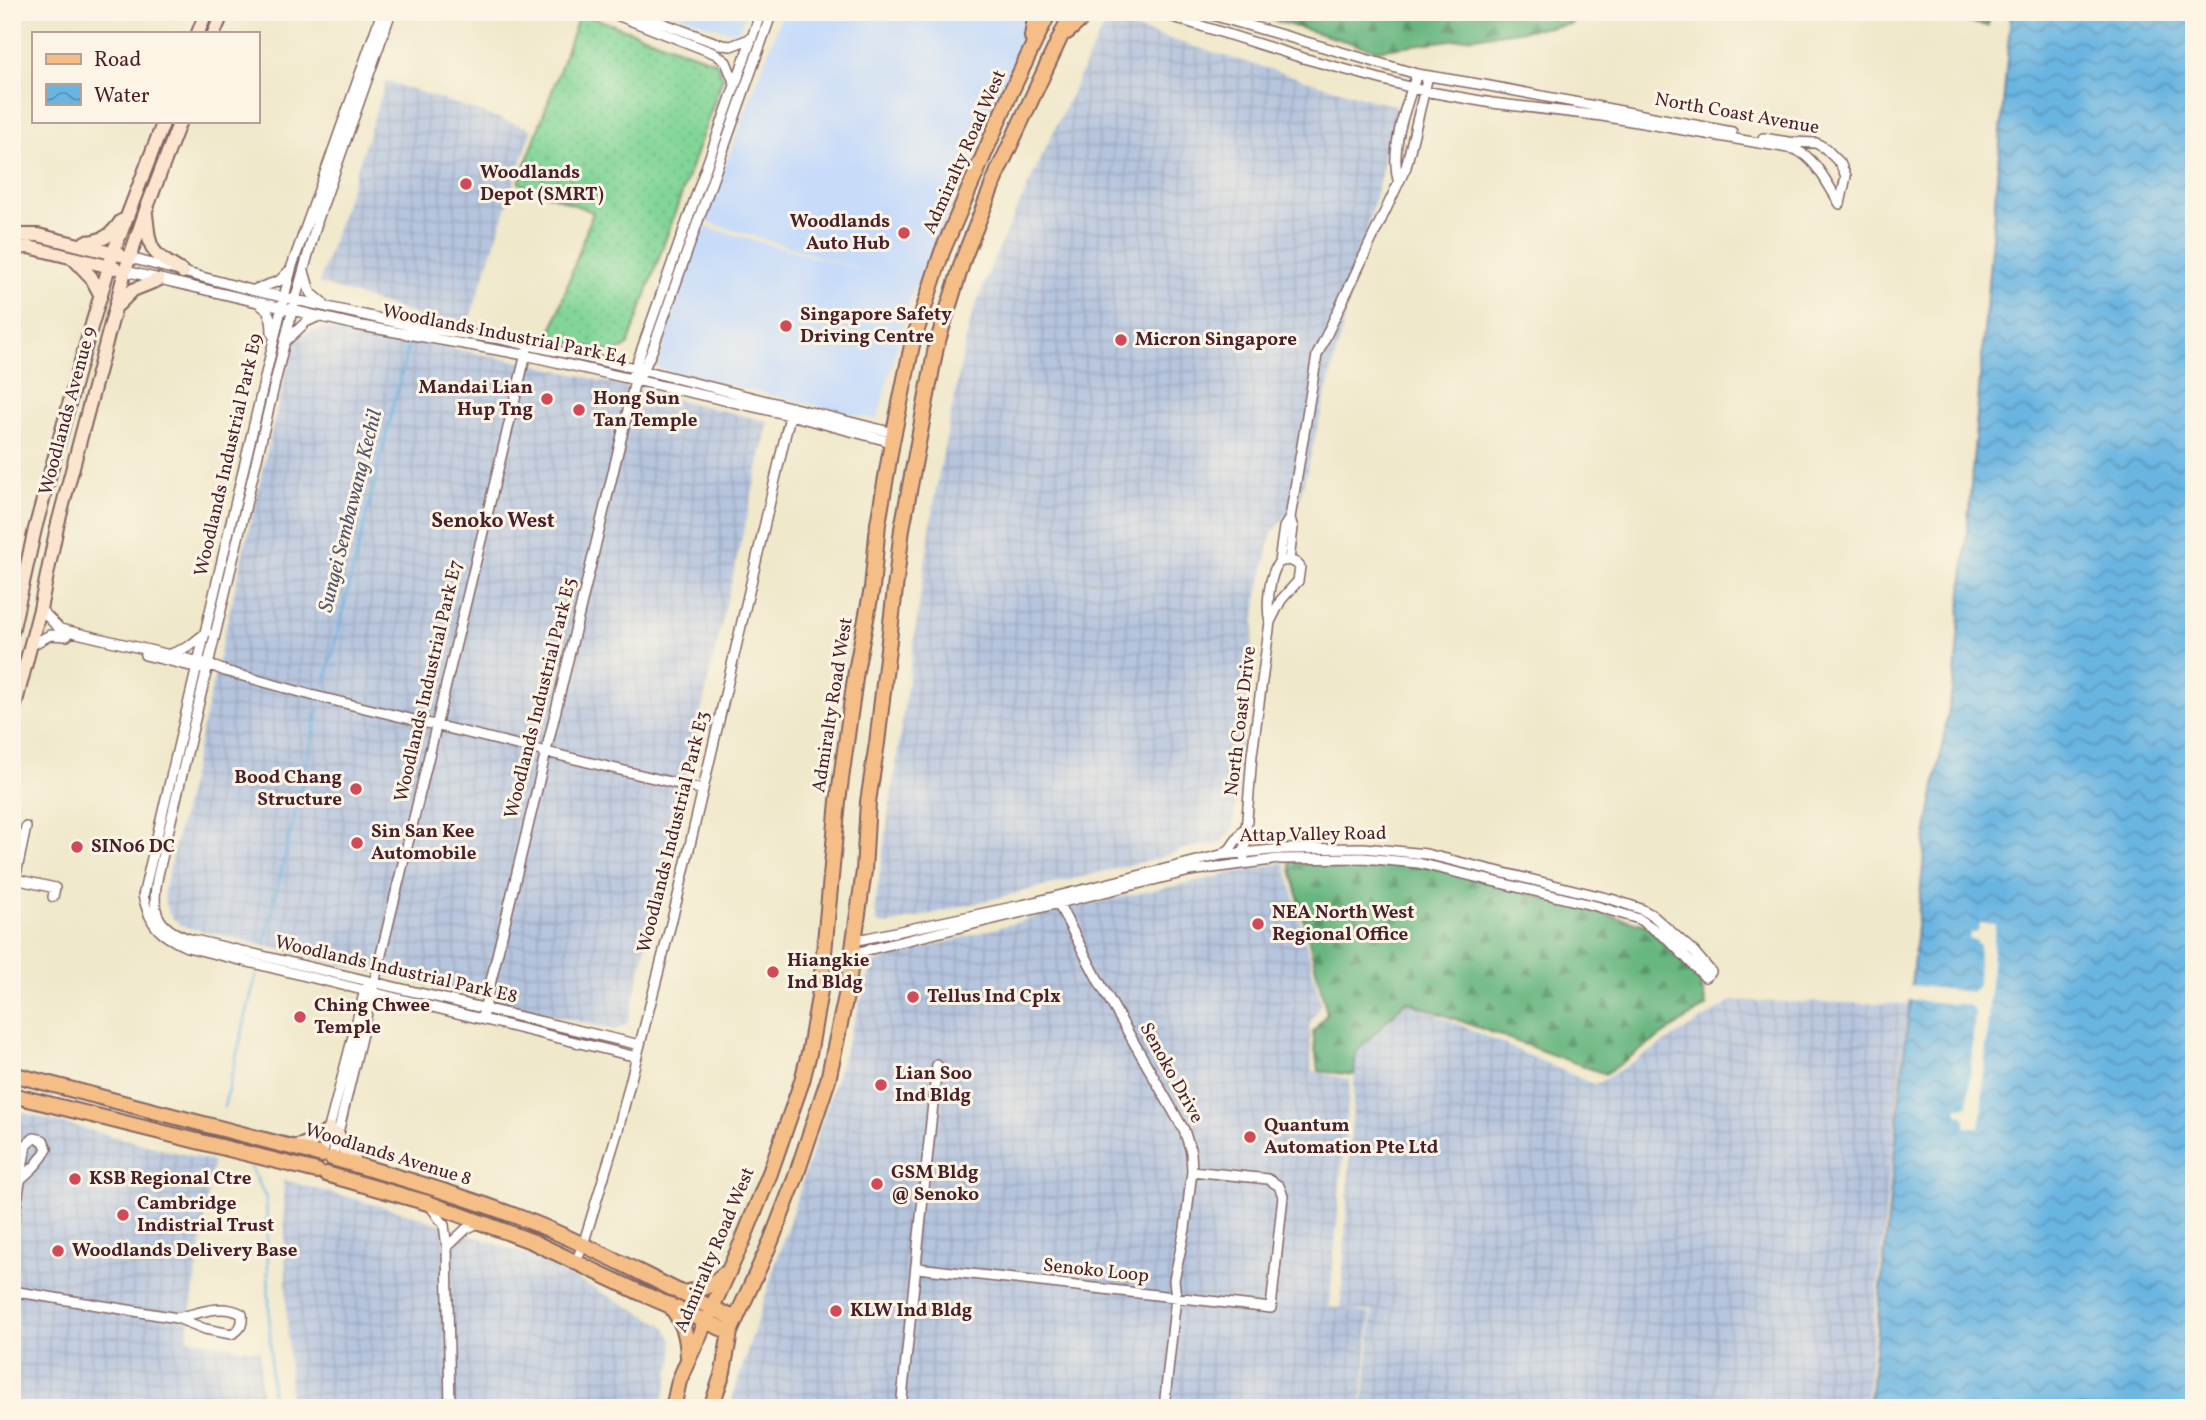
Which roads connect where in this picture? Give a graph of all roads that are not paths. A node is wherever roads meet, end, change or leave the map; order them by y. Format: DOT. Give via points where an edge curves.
graph roads {
  1 [pos="206,12"];
  2 [pos="223,12"];
  3 [pos="382,12"];
  4 [pos="391,12"];
  5 [pos="608,12"];
  6 [pos="632,12"];
  7 [pos="761,12"];
  8 [pos="772,12"];
  9 [pos="1036,12"];
  10 [pos="1049,12"];
  11 [pos="1072,12"];
  12 [pos="1089,12"];
  13 [pos="1157,12"];
  14 [pos="1202,12"];
  15 [pos="198,32"];
  16 [pos="214,32"];
  17 [pos="751,38"];
  18 [pos="1060,38"];
  19 [pos="1030,52"];
  20 [pos="1417,74"];
  21 [pos="1428,76"];
  22 [pos="735,84"];
  23 [pos="1413,88"];
  24 [pos="1424,92"];
  25 [pos="164,122"];
  26 [pos="180,122"];
  27 [pos="1399,137"];
  28 [pos="1412,141"];
  29 [pos="1398,180"];
  30 [pos="325,186"];
  31 [pos="130,207"];
  32 [pos="146,210"];
  33 [pos="12,234"];
  34 [pos="74,243"];
  35 [pos="12,248"];
  36 [pos="113,253"];
  37 [pos="73,258"];
  38 [pos="130,258"];
  39 [pos="304,266"];
  40 [pos="110,267"];
  41 [pos="292,267"];
  42 [pos="125,271"];
  43 [pos="183,272"];
  44 [pos="158,280"];
  45 [pos="251,290"];
  46 [pos="101,296"];
  47 [pos="284,297"];
  48 [pos="295,299"];
  49 [pos="256,302"];
  50 [pos="329,307"];
  51 [pos="116,308"];
  52 [pos="281,309"];
  53 [pos="292,311"];
  54 [pos="319,317"];
  55 [pos="285,344"];
  56 [pos="272,349"];
  57 [pos="526,350"];
  58 [pos="558,357"];
  59 [pos="607,363"];
  60 [pos="639,369"];
  61 [pos="604,373"];
  62 [pos="666,376"];
  63 [pos="634,382"];
  64 [pos="663,387"];
  65 [pos="716,394"];
  66 [pos="791,411"];
  67 [pos="893,437"];
  68 [pos="901,533"];
  69 [pos="877,536"];
  70 [pos="1284,561"];
  71 [pos="872,588"];
  72 [pos="894,588"];
  73 [pos="40,609"];
  74 [pos="1270,622"];
  75 [pos="12,632"];
  76 [pos="206,632"];
  77 [pos="30,646"];
  78 [pos="170,654"];
  79 [pos="203,666"];
  80 [pos="12,717"];
  81 [pos="437,726"];
  82 [pos="545,751"];
  83 [pos="703,790"];
  84 [pos="1246,824"];
  85 [pos="26,827"];
  86 [pos="1245,851"];
  87 [pos="1364,853"];
  88 [pos="1221,855"];
  89 [pos="1244,862"];
  90 [pos="53,897"];
  91 [pos="1057,900"];
  92 [pos="151,913"];
  93 [pos="852,948"];
  94 [pos="1708,974"];
  95 [pos="371,988"];
  96 [pos="483,1014"];
  97 [pos="640,1045"];
  98 [pos="637,1057"];
  99 [pos="937,1065"];
  100 [pos="12,1074"];
  101 [pos="12,1095"];
  102 [pos="334,1131"];
  103 [pos="293,1147"];
  104 [pos="327,1156"];
  105 [pos="358,1166"];
  106 [pos="1192,1171"];
  107 [pos="22,1178"];
  108 [pos="428,1203"];
  109 [pos="480,1222"];
  110 [pos="12,1231"];
  111 [pos="583,1245"];
  112 [pos="447,1247"];
  113 [pos="576,1262"];
  114 [pos="731,1267"];
  115 [pos="917,1268"];
  116 [pos="12,1291"];
  117 [pos="679,1293"];
  118 [pos="1176,1297"];
  119 [pos="669,1304"];
  120 [pos="709,1315"];
  121 [pos="177,1318"];
  122 [pos="733,1326"];
  123 [pos="688,1360"];
  124 [pos="450,1408"];
  125 [pos="673,1408"];
  126 [pos="711,1408"];
  127 [pos="901,1408"];
  128 [pos="1164,1408"];
  1 -- 15 [label="main road"];
  2 -- 16 [label="main road"];
  3 -- 30 [label="street, Woodlands Industrial Park E9"];
  4 -- 30 [label="street, Woodlands Industrial Park E9"];
  5 -- 22 [label="street" via="716,54 726,62"];
  6 -- 17 [label="street" via="722,45"];
  7 -- 17 [label="street, Woodlands Industrial Park E5"];
  8 -- 60 [label="street, Woodlands Industrial Park E5"];
  9 -- 19 [label="main road"];
  10 -- 19 [label="main road, Admiralty Road West"];
  11 -- 18 [label="main road, Admiralty Road West"];
  12 -- 18 [label="main road"];
  13 -- 23 [label="street, North Coast Avenue"];
  14 -- 20 [label="street, North Coast Avenue"];
  17 -- 22 [label="street, Woodlands Industrial Park E5"];
  18 -- 68 [label="main road, Admiralty Road West" via="964,257 936,347"];
  19 -- 67 [label="main road, Admiralty Road West" via="942,252 912,345"];
  20 -- 21 [label="street, North Coast Avenue"];
  20 -- 23 [label="street"];
  21 -- 24 [label="street"];
  21 -- 24 [label="street, North Coast Avenue" via="1788,142 1816,143 1840,163 1846,176 1840,204 1803,153 1794,149"];
  22 -- 60 [label="street, Woodlands Industrial Park E5"];
  23 -- 24 [label="street, North Coast Avenue"];
  23 -- 27 [label="street, North Coast Drive"];
  24 -- 28 [label="street, North Coast Drive"];
  25 -- 31 [label="main road, Woodlands Avenue 9"];
  26 -- 32 [label="main road, Woodlands Avenue 9"];
  27 -- 28 [label="street"];
  27 -- 29 [label="street, North Coast Drive"];
  28 -- 29 [label="street, North Coast Drive"];
  29 -- 70 [label="street, North Coast Drive" via="1320,343 1290,518 1293,528"];
  30 -- 39 [label="street, Woodlands Industrial Park E9"];
  30 -- 41 [label="street, Woodlands Industrial Park E9"];
  31 -- 34 [label="main road" via="109,237"];
  31 -- 36 [label="main road, Woodlands Avenue 9"];
  32 -- 38 [label="main road, Woodlands Avenue 9"];
  32 -- 43 [label="main road" via="153,252"];
  33 -- 34 [label="main road, Woodlands Industrial Park E4"];
  34 -- 36 [label="main road, Woodlands Industrial Park E4"];
  35 -- 37 [label="main road, Woodlands Industrial Park E4" via="29,247"];
  36 -- 38 [label="main road, Woodlands Industrial Park E4"];
  36 -- 40 [label="main road, Woodlands Avenue 9"];
  37 -- 40 [label="main road, Woodlands Industrial Park E4"];
  37 -- 46 [label="main road"];
  38 -- 42 [label="main road, Woodlands Avenue 9"];
  38 -- 43 [label="street, Woodlands Industrial Park E4"];
  39 -- 48 [label="street, Woodlands Industrial Park E9"];
  39 -- 50 [label="street" via="310,292"];
  40 -- 42 [label="main road, Woodlands Industrial Park E4"];
  40 -- 46 [label="main road, Woodlands Avenue 9"];
  41 -- 45 [label="street" via="279,281"];
  41 -- 47 [label="street, Woodlands Industrial Park E9"];
  42 -- 44 [label="street, Woodlands Industrial Park E4"];
  42 -- 51 [label="main road, Woodlands Avenue 9"];
  43 -- 45 [label="street, Woodlands Industrial Park E4"];
  44 -- 49 [label="street, Woodlands Industrial Park E4"];
  44 -- 51 [label="main road" via="134,290"];
  45 -- 47 [label="street, Woodlands Industrial Park E4"];
  46 -- 75 [label="main road, Woodlands Avenue 9" via="35,529"];
  47 -- 48 [label="street, Woodlands Industrial Park E4"];
  47 -- 52 [label="street, Woodlands Industrial Park E9"];
  48 -- 50 [label="street, Woodlands Industrial Park E4"];
  48 -- 53 [label="street, Woodlands Industrial Park E9"];
  49 -- 52 [label="street, Woodlands Industrial Park E4"];
  49 -- 56 [label="street" via="267,309 272,322"];
  50 -- 57 [label="street, Woodlands Industrial Park E4" via="422,328 501,339"];
  51 -- 73 [label="main road, Woodlands Avenue 9" via="57,527"];
  52 -- 53 [label="street, Woodlands Industrial Park E4"];
  52 -- 56 [label="street, Woodlands Industrial Park E9"];
  53 -- 54 [label="street, Woodlands Industrial Park E4"];
  53 -- 55 [label="street, Woodlands Industrial Park E9"];
  54 -- 55 [label="street" via="306,322"];
  54 -- 57 [label="street, Woodlands Industrial Park E4"];
  55 -- 79 [label="street, Woodlands Industrial Park E9"];
  56 -- 76 [label="street, Woodlands Industrial Park E9"];
  57 -- 58 [label="street, Woodlands Industrial Park E4"];
  57 -- 81 [label="street, Woodlands Industrial Park E7"];
  58 -- 59 [label="street, Woodlands Industrial Park E4"];
  58 -- 61 [label="street, Woodlands Industrial Park E4"];
  59 -- 60 [label="street, Woodlands Industrial Park E4"];
  59 -- 61 [label="street"];
  60 -- 62 [label="street, Woodlands Industrial Park E4"];
  60 -- 63 [label="street, Woodlands Industrial Park E5"];
  61 -- 63 [label="street, Woodlands Industrial Park E4"];
  62 -- 64 [label="street"];
  62 -- 65 [label="street, Woodlands Industrial Park E4"];
  63 -- 64 [label="street, Woodlands Industrial Park E4"];
  63 -- 82 [label="street, Woodlands Industrial Park E5"];
  64 -- 65 [label="street, Woodlands Industrial Park E4"];
  65 -- 66 [label="street, Woodlands Industrial Park E4"];
  66 -- 67 [label="street, Woodlands Industrial Park E4"];
  66 -- 83 [label="street, Woodlands Industrial Park E3"];
  67 -- 69 [label="main road, Admiralty Road West"];
  68 -- 69 [label="main road" via="889,545"];
  68 -- 72 [label="main road, Admiralty Road West"];
  69 -- 71 [label="main road, Admiralty Road West"];
  70 -- 74 [label="street, North Coast Drive" via="1274,571 1267,608"];
  70 -- 74 [label="street, North Coast Drive" via="1300,567 1298,581"];
  71 -- 72 [label="main road" via="883,580"];
  71 -- 114 [label="main road, Admiralty Road West" via="838,801 821,985 810,1049 770,1173"];
  72 -- 93 [label="main road, Admiralty Road West"];
  73 -- 77 [label="main road, Woodlands Avenue 9"];
  73 -- 78 [label="street" via="60,629"];
  74 -- 84 [label="street, North Coast Drive"];
  76 -- 78 [label="street"];
  76 -- 79 [label="street, Woodlands Industrial Park E9"];
  77 -- 79 [label="street" via="60,635"];
  77 -- 80 [label="main road, Woodlands Avenue 9"];
  78 -- 79 [label="street"];
  79 -- 81 [label="street"];
  79 -- 92 [label="street, Woodlands Industrial Park E9" via="144,896"];
  81 -- 82 [label="street"];
  81 -- 95 [label="street, Woodlands Industrial Park E7"];
  82 -- 83 [label="street"];
  82 -- 96 [label="street, Woodlands Industrial Park E5"];
  83 -- 97 [label="street, Woodlands Industrial Park E3"];
  84 -- 86 [label="street, North Coast Drive"];
  84 -- 88 [label="street, North Coast Drive"];
  85 -- 90 [label="street" via="15,879 55,888"];
  86 -- 87 [label="street, Attap Valley Road"];
  86 -- 88 [label="street, Attap Valley Road"];
  86 -- 89 [label="street, North Coast Drive"];
  87 -- 89 [label="street, Attap Valley Road"];
  87 -- 94 [label="street, Attap Valley Road" via="1426,854 1641,909 1694,952"];
  88 -- 91 [label="street, Attap Valley Road"];
  89 -- 91 [label="street, Attap Valley Road"];
  91 -- 93 [label="street, Attap Valley Road"];
  91 -- 106 [label="street, Senoko Drive" via="1184,1130"];
  92 -- 95 [label="street, Woodlands Industrial Park E8" via="158,931 187,947"];
  93 -- 122 [label="main road, Admiralty Road West" via="827,1084 776,1228"];
  95 -- 96 [label="street, Woodlands Industrial Park E8"];
  95 -- 102 [label="street, Woodlands Industrial Park E7"];
  96 -- 97 [label="street, Woodlands Industrial Park E8"];
  96 -- 98 [label="street, Woodlands Industrial Park E8"];
  97 -- 98 [label="street, Woodlands Industrial Park E3"];
  98 -- 111 [label="street, Woodlands Industrial Park E3"];
  99 -- 115 [label="street"];
  100 -- 103 [label="main road, Woodlands Avenue 8"];
  101 -- 108 [label="main road, Woodlands Avenue 8"];
  102 -- 103 [label="main road"];
  102 -- 104 [label="street, Woodlands Industrial Park E7"];
  102 -- 105 [label="main road"];
  103 -- 104 [label="main road, Woodlands Avenue 8"];
  104 -- 105 [label="main road, Woodlands Avenue 8"];
  105 -- 111 [label="main road, Woodlands Avenue 8" via="462,1197"];
  106 -- 118 [label="street, Senoko Drive" via="1174,1280"];
  106 -- 118 [label="street, Senoko Loop" via="1268,1179 1279,1186 1283,1196 1272,1308"];
  107 -- 110 [label="street"];
  108 -- 109 [label="main road, Woodlands Avenue 8"];
  108 -- 112 [label="street" via="444,1225"];
  109 -- 112 [label="street"];
  109 -- 113 [label="main road, Woodlands Avenue 8"];
  111 -- 113 [label="street, Woodlands Industrial Park E3"];
  111 -- 117 [label="main road, Woodlands Avenue 8"];
  112 -- 124 [label="street"];
  113 -- 119 [label="main road, Woodlands Avenue 8"];
  114 -- 117 [label="main road" via="706,1288"];
  114 -- 120 [label="main road, Admiralty Road West"];
  115 -- 118 [label="street, Senoko Loop"];
  115 -- 127 [label="street"];
  116 -- 121 [label="street"];
  117 -- 120 [label="main road, Woodlands Avenue 8"];
  118 -- 128 [label="street, Senoko Drive"];
  119 -- 120 [label="main road, Woodlands Avenue 8"];
  119 -- 123 [label="main road" via="684,1327"];
  120 -- 122 [label="main road, Woodlands Avenue 8"];
  120 -- 123 [label="main road, Admiralty Road West"];
  121 -- 121 [label="street" via="221,1307 242,1314 243,1322 231,1334"];
  122 -- 126 [label="main road, Admiralty Road West"];
  123 -- 125 [label="main road, Admiralty Road West"];
}
